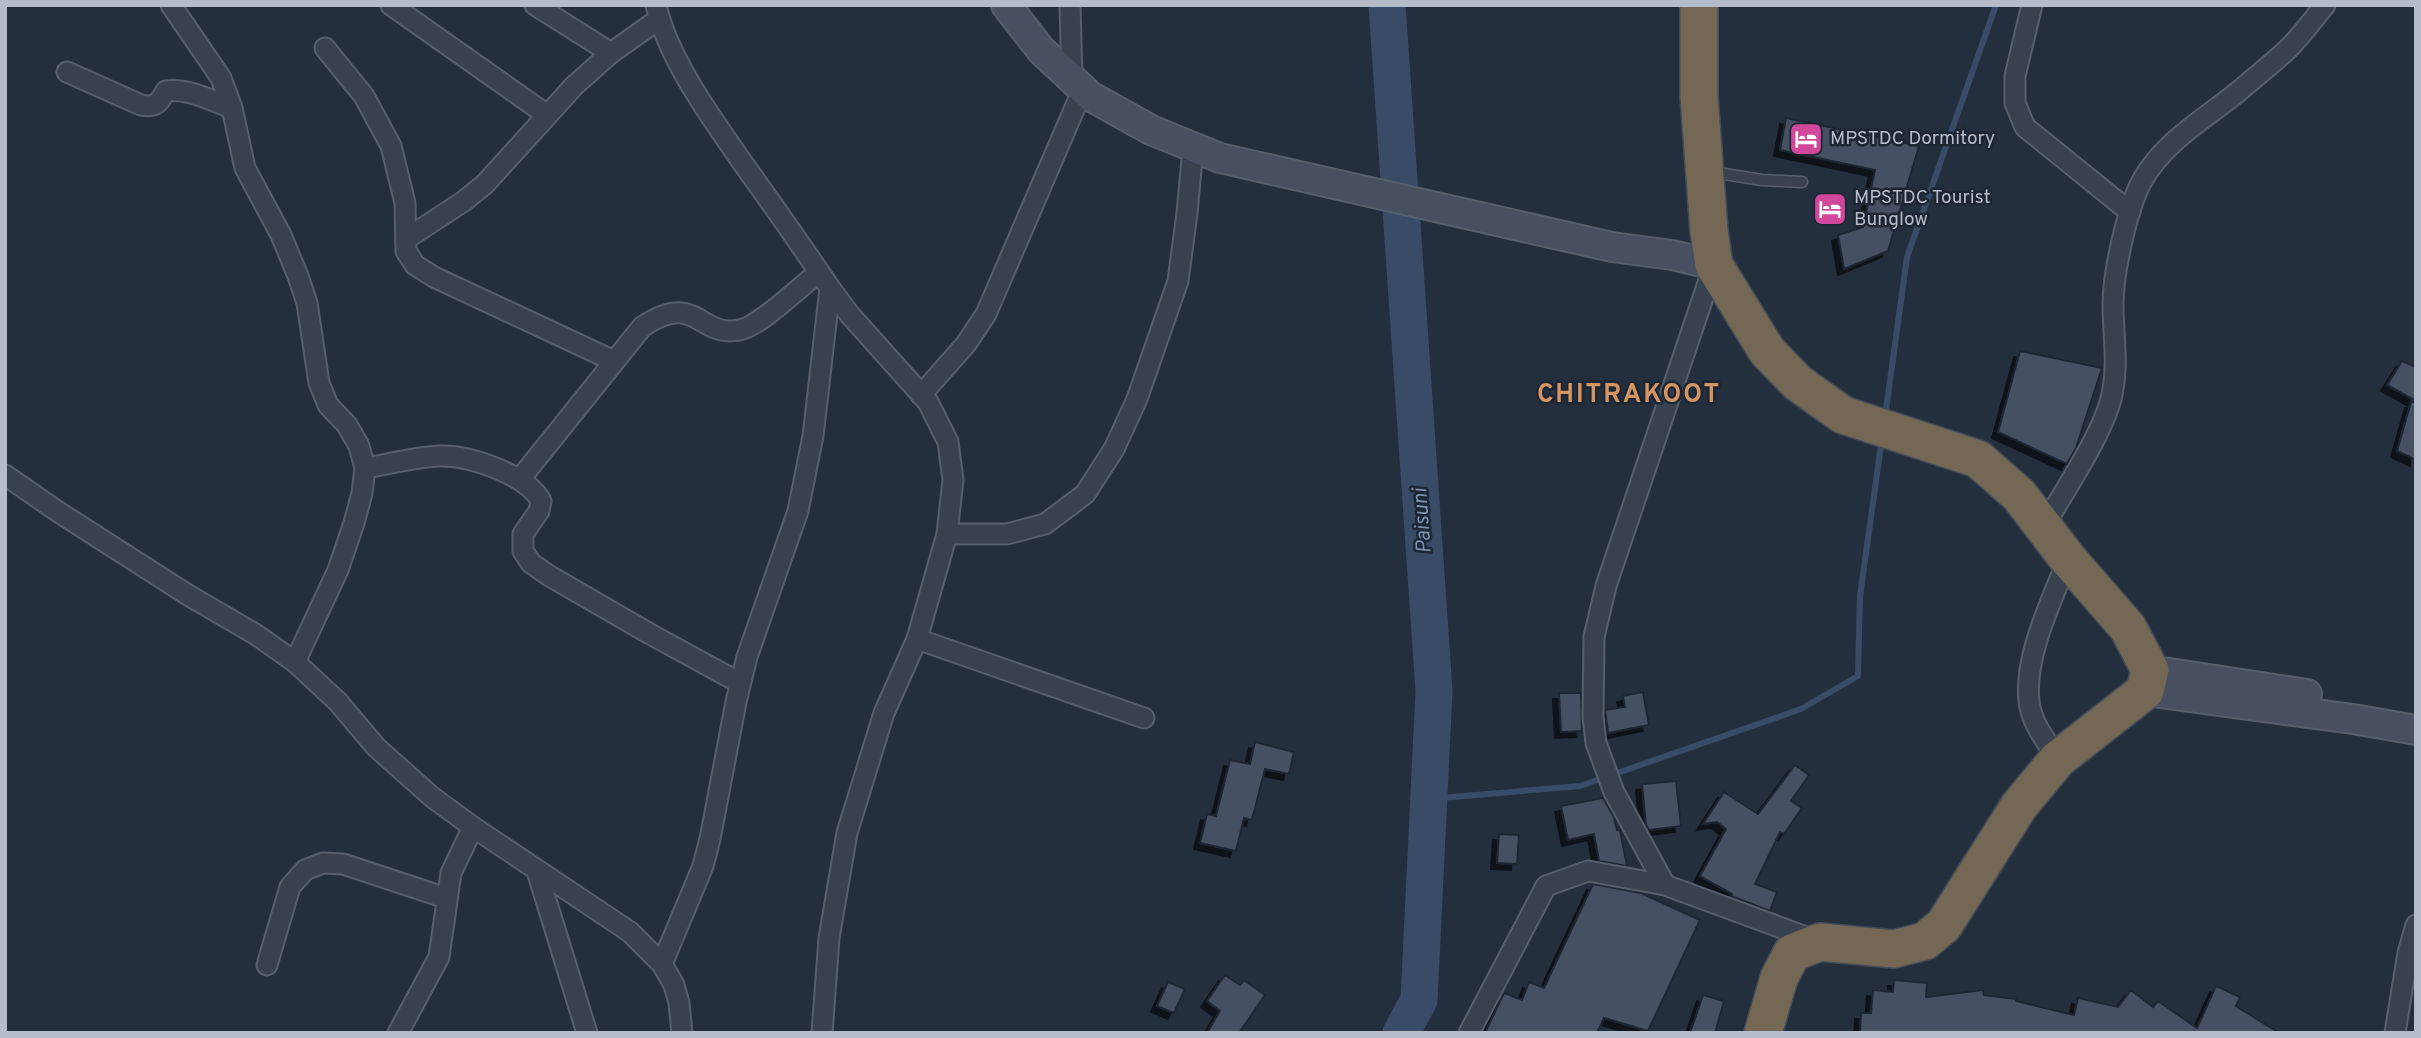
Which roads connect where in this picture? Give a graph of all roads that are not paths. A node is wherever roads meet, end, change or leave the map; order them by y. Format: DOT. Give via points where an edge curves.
graph roads {
  1 [pos="391,5"];
  2 [pos="535,5"];
  3 [pos="1006,5"];
  4 [pos="1070,5"];
  5 [pos="1699,5"];
  6 [pos="2032,5"];
  7 [pos="2326,5"];
  8 [pos="169,6"];
  9 [pos="658,12"];
  10 [pos="326,48"];
  11 [pos="611,53"];
  12 [pos="66,72"];
  13 [pos="1078,84"];
  14 [pos="232,108"];
  15 [pos="547,115"];
  16 [pos="1192,148"];
  17 [pos="1704,170"];
  18 [pos="1802,182"];
  19 [pos="2130,212"];
  20 [pos="406,239"];
  21 [pos="1714,265"];
  22 [pos="824,280"];
  23 [pos="614,361"];
  24 [pos="921,395"];
  25 [pos="365,468"];
  26 [pos="5,475"];
  27 [pos="520,479"];
  28 [pos="2044,526"];
  29 [pos="947,534"];
  30 [pos="2068,559"];
  31 [pos="917,639"];
  32 [pos="295,662"];
  33 [pos="2148,680"];
  34 [pos="740,683"];
  35 [pos="2416,711"];
  36 [pos="1144,718"];
  37 [pos="2416,730"];
  38 [pos="2058,759"];
  39 [pos="473,827"];
  40 [pos="537,871"];
  41 [pos="1665,885"];
  42 [pos="446,898"];
  43 [pos="2416,925"];
  44 [pos="1820,943"];
  45 [pos="662,964"];
  46 [pos="267,965"];
  47 [pos="398,1033"];
  48 [pos="587,1033"];
  49 [pos="682,1033"];
  50 [pos="822,1033"];
  51 [pos="1469,1033"];
  52 [pos="1763,1033"];
  53 [pos="2395,1033"];
  1 -- 15 [label="street"];
  2 -- 11 [label="street"];
  3 -- 13 [label="street" via="1041,50"];
  4 -- 13 [label="street"];
  5 -- 17 [label="highway"];
  6 -- 19 [label="street" via="2015,76 2015,103 2025,127"];
  7 -- 19 [label="street" via="2291,46 2172,144 2142,181"];
  8 -- 14 [label="street" via="221,78"];
  9 -- 11 [label="street"];
  9 -- 22 [label="street" via="682,68 713,120"];
  10 -- 20 [label="street" via="364,96 391,146 401,178"];
  11 -- 15 [label="street"];
  12 -- 14 [label="street" via="141,105 151,107 173,90"];
  13 -- 16 [label="street" via="1090,96"];
  13 -- 24 [label="street" via="986,314"];
  14 -- 25 [label="street" via="245,168 281,235 307,303 319,383 328,405 359,446"];
  15 -- 20 [label="street" via="485,184"];
  16 -- 21 [label="street" via="1612,247"];
  16 -- 29 [label="street" via="1178,281 1138,399 1114,449 1085,494 1045,524 1007,534"];
  17 -- 18 [label="lane"];
  17 -- 21 [label="highway"];
  19 -- 28 [label="street" via="2113,301 2113,392 2104,420"];
  20 -- 23 [label="street" via="415,265 434,277"];
  21 -- 28 [label="highway" via="1767,351 1798,383 1843,415 1978,459 2020,495"];
  21 -- 41 [label="street" via="1606,586 1594,637 1596,743 1614,792"];
  22 -- 23 [label="street" via="740,330 715,327 688,313 656,317"];
  22 -- 24 [label="street"];
  22 -- 34 [label="street" via="813,436 798,511"];
  23 -- 27 [label="street"];
  24 -- 29 [label="street" via="948,442 953,480"];
  25 -- 27 [label="street" via="441,456 462,458"];
  25 -- 32 [label="street" via="338,570"];
  26 -- 32 [label="street"];
  27 -- 34 [label="street" via="536,490 541,501 523,534 523,551 531,563"];
  28 -- 30 [label="highway"];
  29 -- 31 [label="street"];
  30 -- 33 [label="highway" via="2128,628"];
  30 -- 38 [label="street" via="2043,623 2030,675 2029,702 2036,725"];
  31 -- 36 [label="street"];
  31 -- 50 [label="street" via="884,713 847,833 830,938"];
  32 -- 39 [label="street" via="338,702 376,747"];
  33 -- 35 [label="street"];
  33 -- 37 [label="street"];
  33 -- 38 [label="highway"];
  34 -- 45 [label="street" via="703,866"];
  38 -- 44 [label="highway" via="2019,806 1944,925 1924,941 1894,949"];
  39 -- 40 [label="street"];
  39 -- 42 [label="street" via="451,873"];
  40 -- 45 [label="street" via="630,932"];
  40 -- 48 [label="street"];
  41 -- 44 [label="street"];
  41 -- 51 [label="street" via="1588,871 1546,886"];
  42 -- 46 [label="street" via="353,867 323,863 305,870 290,887"];
  42 -- 47 [label="street" via="439,957"];
  43 -- 53 [label="street"];
  44 -- 52 [label="highway" via="1792,953 1779,978"];
  45 -- 49 [label="street" via="674,985"];
}
